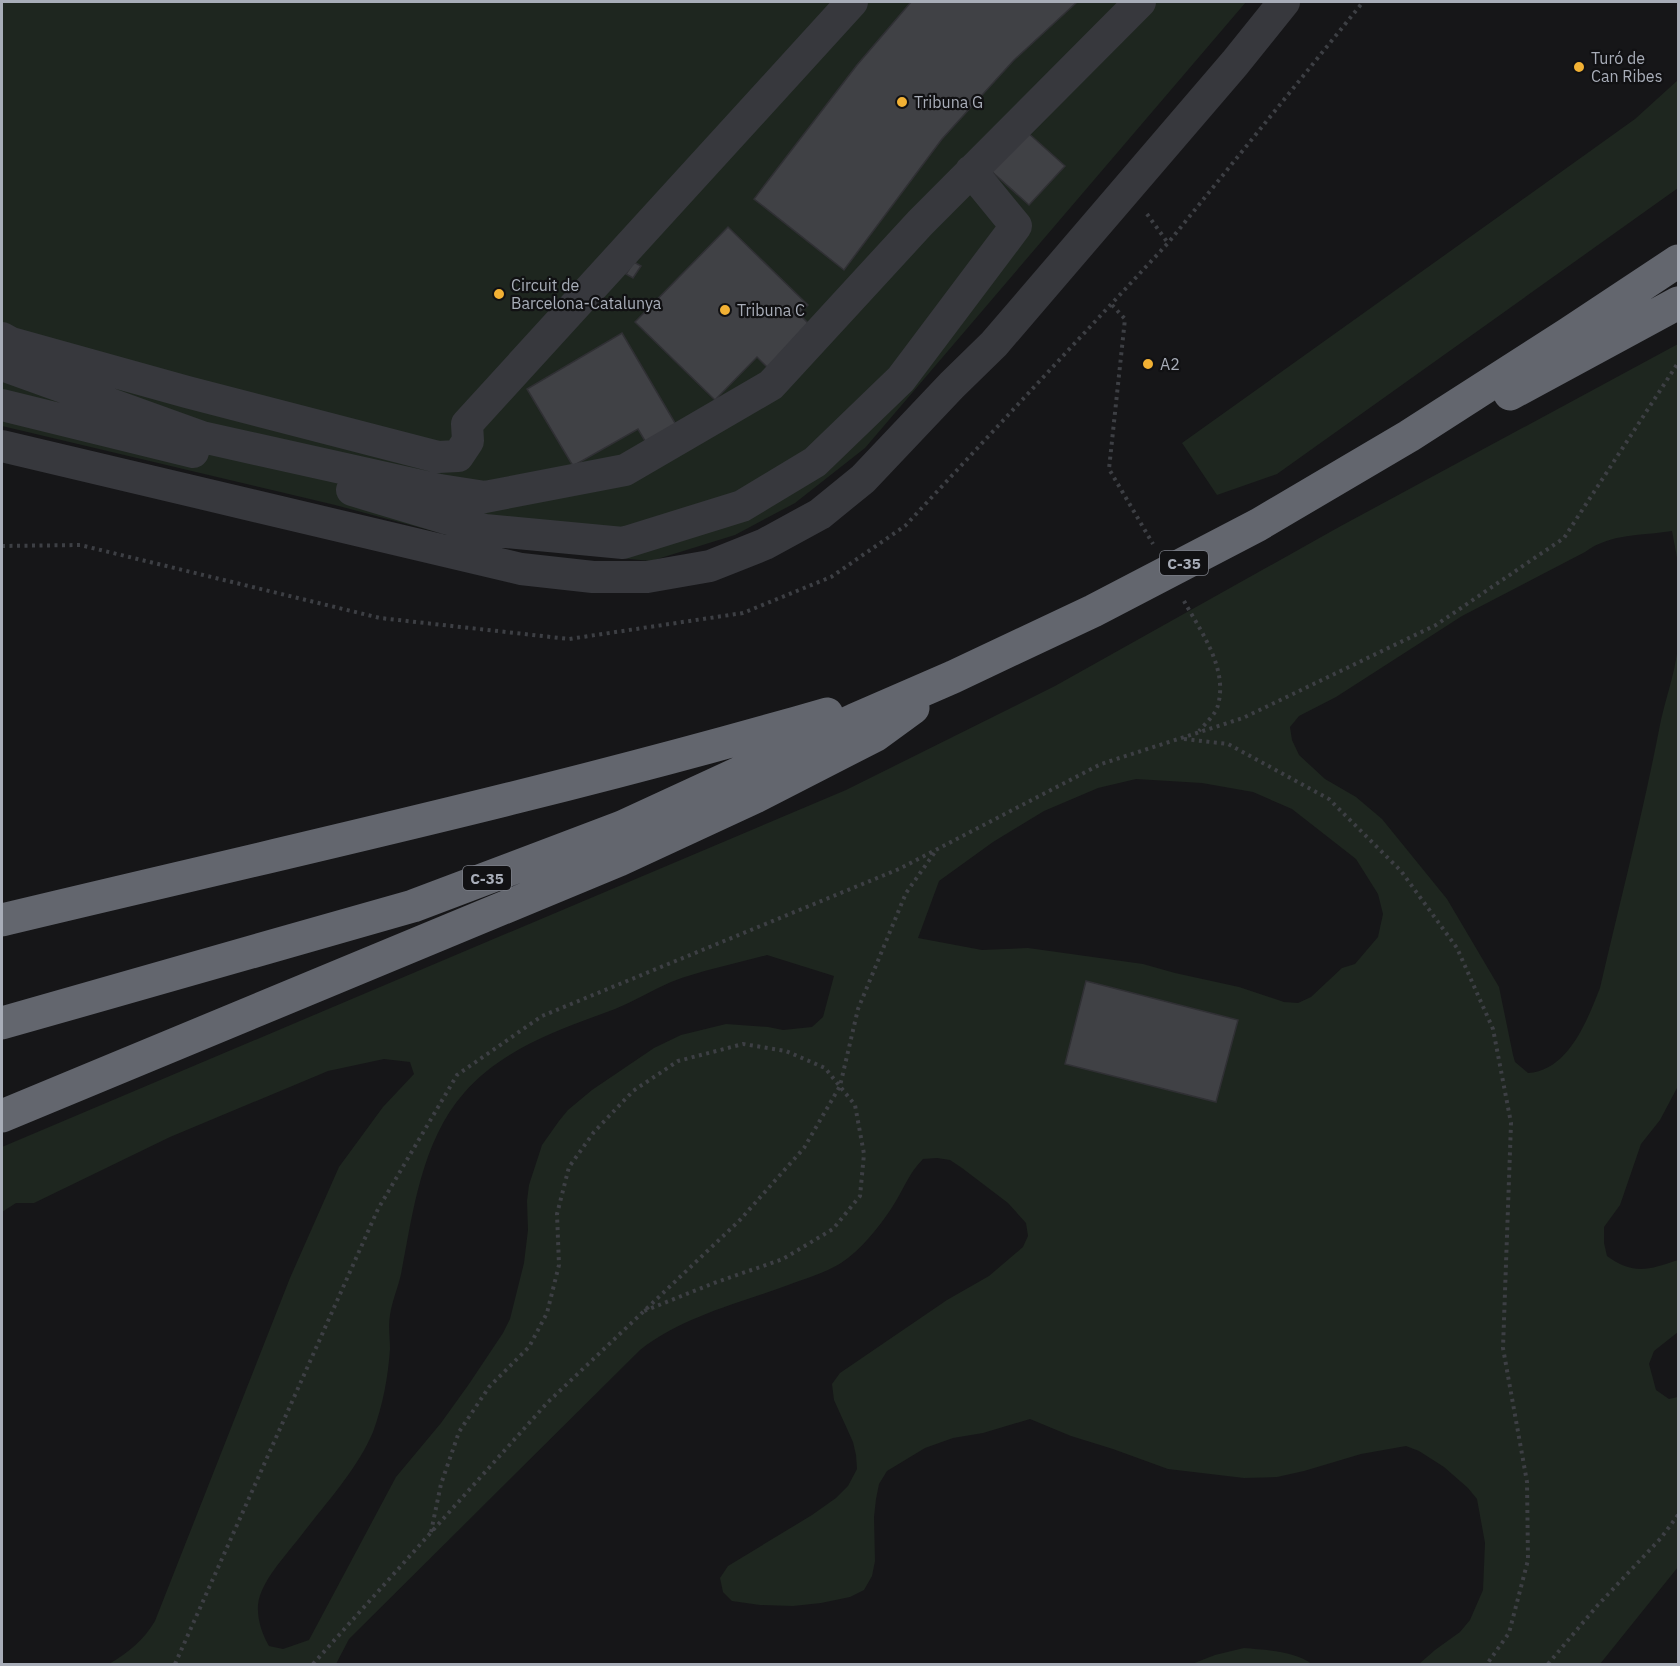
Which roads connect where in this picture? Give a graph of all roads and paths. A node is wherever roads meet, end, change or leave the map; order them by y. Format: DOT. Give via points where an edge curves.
graph roads {
  1 [pos="852,2"];
  2 [pos="1140,2"];
  3 [pos="1284,2"];
  4 [pos="1363,2"];
  5 [pos="971,171"];
  6 [pos="1140,205"];
  7 [pos="1168,243"];
  8 [pos="1678,261"];
  9 [pos="1678,303"];
  10 [pos="1112,305"];
  11 [pos="2,338"];
  12 [pos="1678,363"];
  13 [pos="2,365"];
  14 [pos="2,405"];
  15 [pos="1409,436"];
  16 [pos="2,446"];
  17 [pos="1122,488"];
  18 [pos="2,546"];
  19 [pos="1211,650"];
  20 [pos="953,677"];
  21 [pos="1198,733"];
  22 [pos="1180,739"];
  23 [pos="937,849"];
  24 [pos="2,920"];
  25 [pos="2,1023"];
  26 [pos="840,1086"];
  27 [pos="2,1116"];
  28 [pos="644,1311"];
  29 [pos="1678,1515"];
  30 [pos="430,1533"];
  31 [pos="175,1665"];
  32 [pos="313,1665"];
  33 [pos="1487,1665"];
  34 [pos="1548,1665"];
  1 -- 11 [label="street" via="467,424 468,441 458,456 438,457 332,430"];
  2 -- 5 [label="street"];
  3 -- 16 [label="street" via="994,344 863,479 820,514 765,544 710,566 646,577 592,577 521,569"];
  4 -- 7 [label="path"];
  5 -- 13 [label="street" via="771,386 625,470 484,497 440,490 202,437"];
  5 -- 14 [label="street" via="1016,226 901,379 815,462 742,506 623,543 485,530 348,489"];
  6 -- 7 [label="path"];
  7 -- 10 [label="path"];
  8 -- 15 [label="highway, C-35"];
  9 -- 15 [label="highway" via="1496,401"];
  10 -- 17 [label="path" via="1125,319 1109,469"];
  10 -- 18 [label="path" via="905,526 831,577 743,613 569,639 380,618 80,544"];
  12 -- 21 [label="path" via="1564,538 1436,625 1243,718"];
  15 -- 20 [label="highway, C-35" via="1247,530 1093,611"];
  19 -- 21 [label="path" via="1221,682 1218,707"];
  20 -- 24 [label="highway" via="743,739"];
  20 -- 25 [label="highway, C-35" via="622,827 412,906"];
  20 -- 27 [label="highway" via="876,735 619,860"];
  21 -- 22 [label="path"];
  22 -- 23 [label="path" via="1101,764"];
  22 -- 33 [label="path" via="1228,744 1329,799 1401,871 1457,948 1493,1029 1511,1123 1503,1348 1527,1482 1528,1560 1509,1633"];
  23 -- 26 [label="path" via="906,893 858,1009"];
  23 -- 31 [label="path" via="899,869 542,1016 457,1075 378,1209"];
  26 -- 28 [label="path" via="804,1148 739,1221"];
  26 -- 28 [label="path" via="855,1104 864,1154 860,1196 833,1229 783,1258"];
  26 -- 30 [label="path" via="825,1068 786,1051 743,1044 678,1061 633,1091 594,1132 569,1167 557,1214 559,1265 546,1313 529,1347 489,1387 459,1432"];
  28 -- 30 [label="path" via="548,1402"];
  29 -- 34 [label="path"];
  30 -- 32 [label="path"];
}
